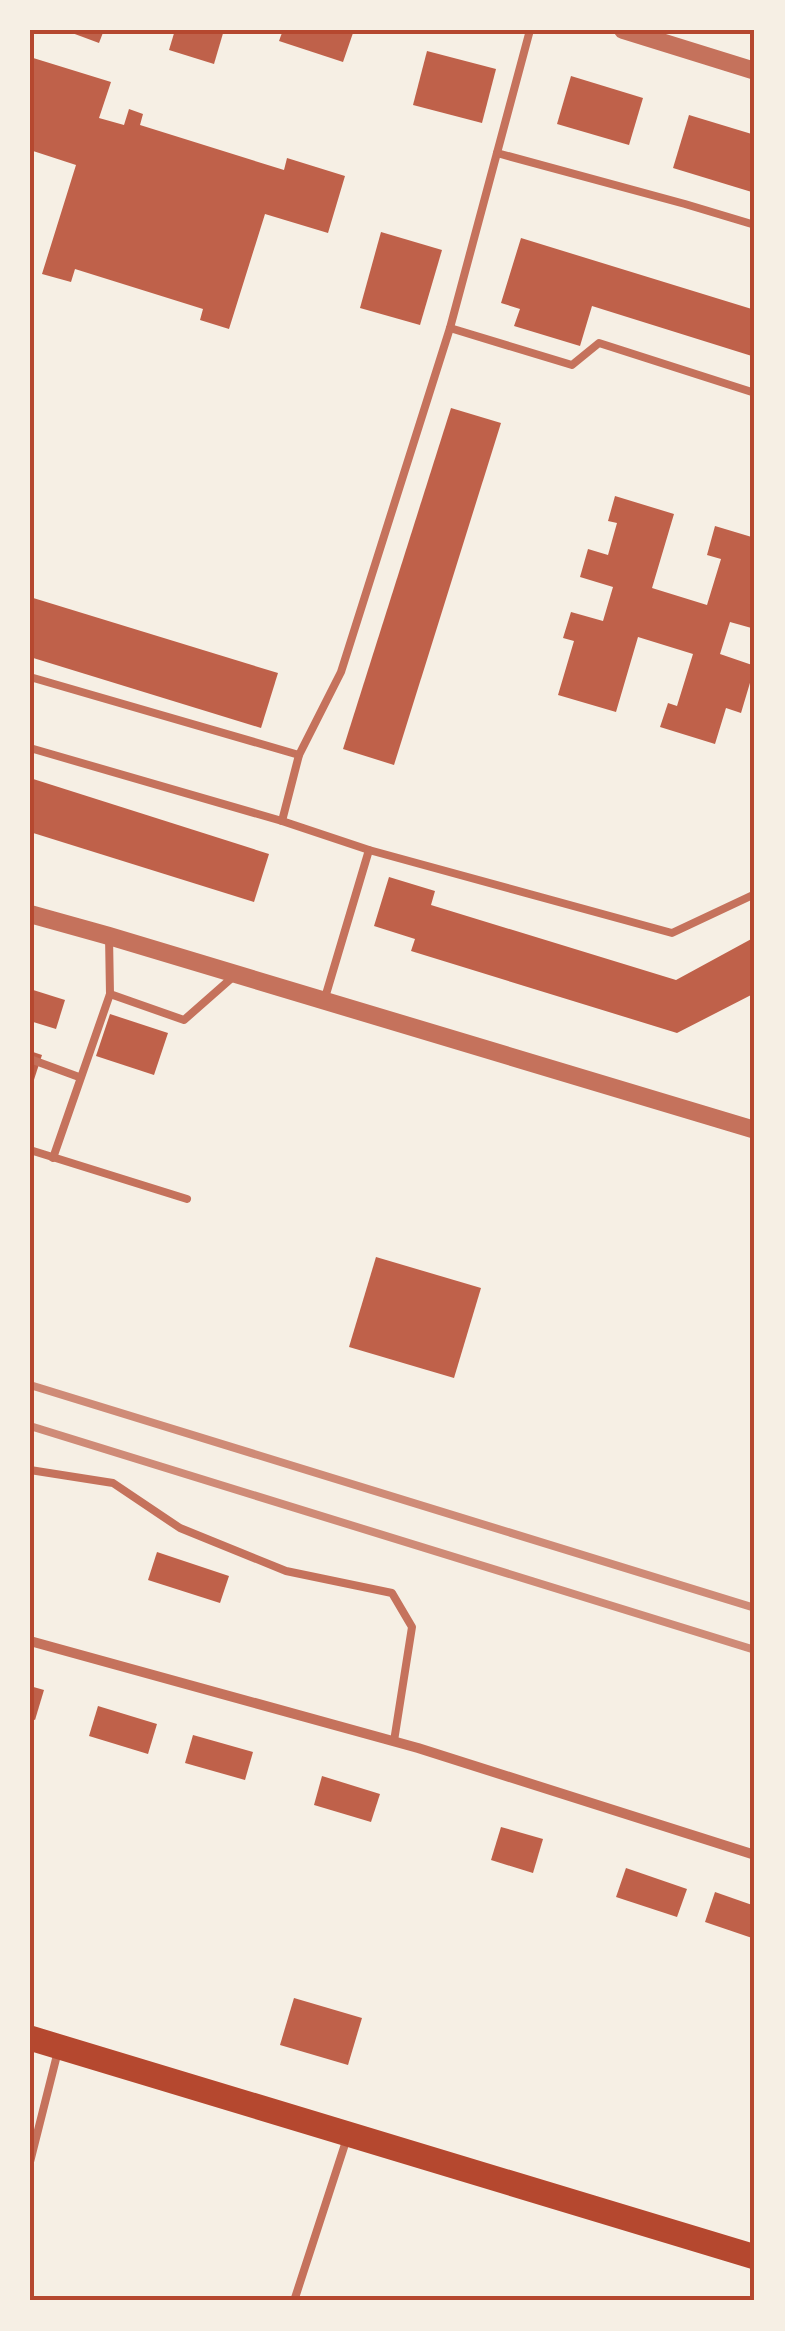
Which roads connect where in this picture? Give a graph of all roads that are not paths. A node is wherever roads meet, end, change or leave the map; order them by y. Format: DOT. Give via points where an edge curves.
graph roads {
  1 [pos="530,30"];
  2 [pos="623,30"];
  3 [pos="755,72"];
  4 [pos="498,153"];
  5 [pos="755,225"];
  6 [pos="450,328"];
  7 [pos="755,393"];
  8 [pos="30,677"];
  9 [pos="30,748"];
  10 [pos="299,755"];
  11 [pos="282,821"];
  12 [pos="369,850"];
  13 [pos="755,894"];
  14 [pos="30,914"];
  15 [pos="109,936"];
  16 [pos="236,974"];
  17 [pos="110,994"];
  18 [pos="324,1001"];
  19 [pos="30,1059"];
  20 [pos="80,1077"];
  21 [pos="755,1130"];
  22 [pos="30,1150"];
  23 [pos="53,1158"];
  24 [pos="188,1199"];
  25 [pos="30,1470"];
  26 [pos="30,1641"];
  27 [pos="394,1741"];
  28 [pos="755,1854"];
  29 [pos="30,2038"];
  30 [pos="60,2047"];
  31 [pos="349,2133"];
  32 [pos="30,2162"];
  33 [pos="755,2258"];
  34 [pos="294,2301"];
  1 -- 4 [label="lane"];
  2 -- 3 [label="street"];
  4 -- 5 [label="lane"];
  4 -- 6 [label="lane"];
  6 -- 7 [label="lane" via="572,365 599,343"];
  6 -- 10 [label="lane" via="340,672"];
  8 -- 10 [label="lane"];
  9 -- 11 [label="lane"];
  10 -- 11 [label="lane"];
  11 -- 12 [label="lane"];
  12 -- 13 [label="lane" via="672,933"];
  12 -- 18 [label="lane"];
  14 -- 15 [label="street"];
  15 -- 16 [label="street"];
  15 -- 17 [label="lane"];
  16 -- 17 [label="lane" via="184,1020"];
  16 -- 18 [label="street"];
  17 -- 20 [label="lane"];
  18 -- 21 [label="street"];
  19 -- 20 [label="lane"];
  20 -- 23 [label="lane"];
  22 -- 23 [label="lane"];
  23 -- 24 [label="lane"];
  25 -- 27 [label="lane" via="113,1483 180,1528 286,1571 392,1593 412,1627"];
  26 -- 27 [label="street"];
  27 -- 28 [label="street"];
  29 -- 30 [label="main road"];
  30 -- 31 [label="main road"];
  30 -- 32 [label="lane"];
  31 -- 33 [label="main road"];
  31 -- 34 [label="lane"];
}
